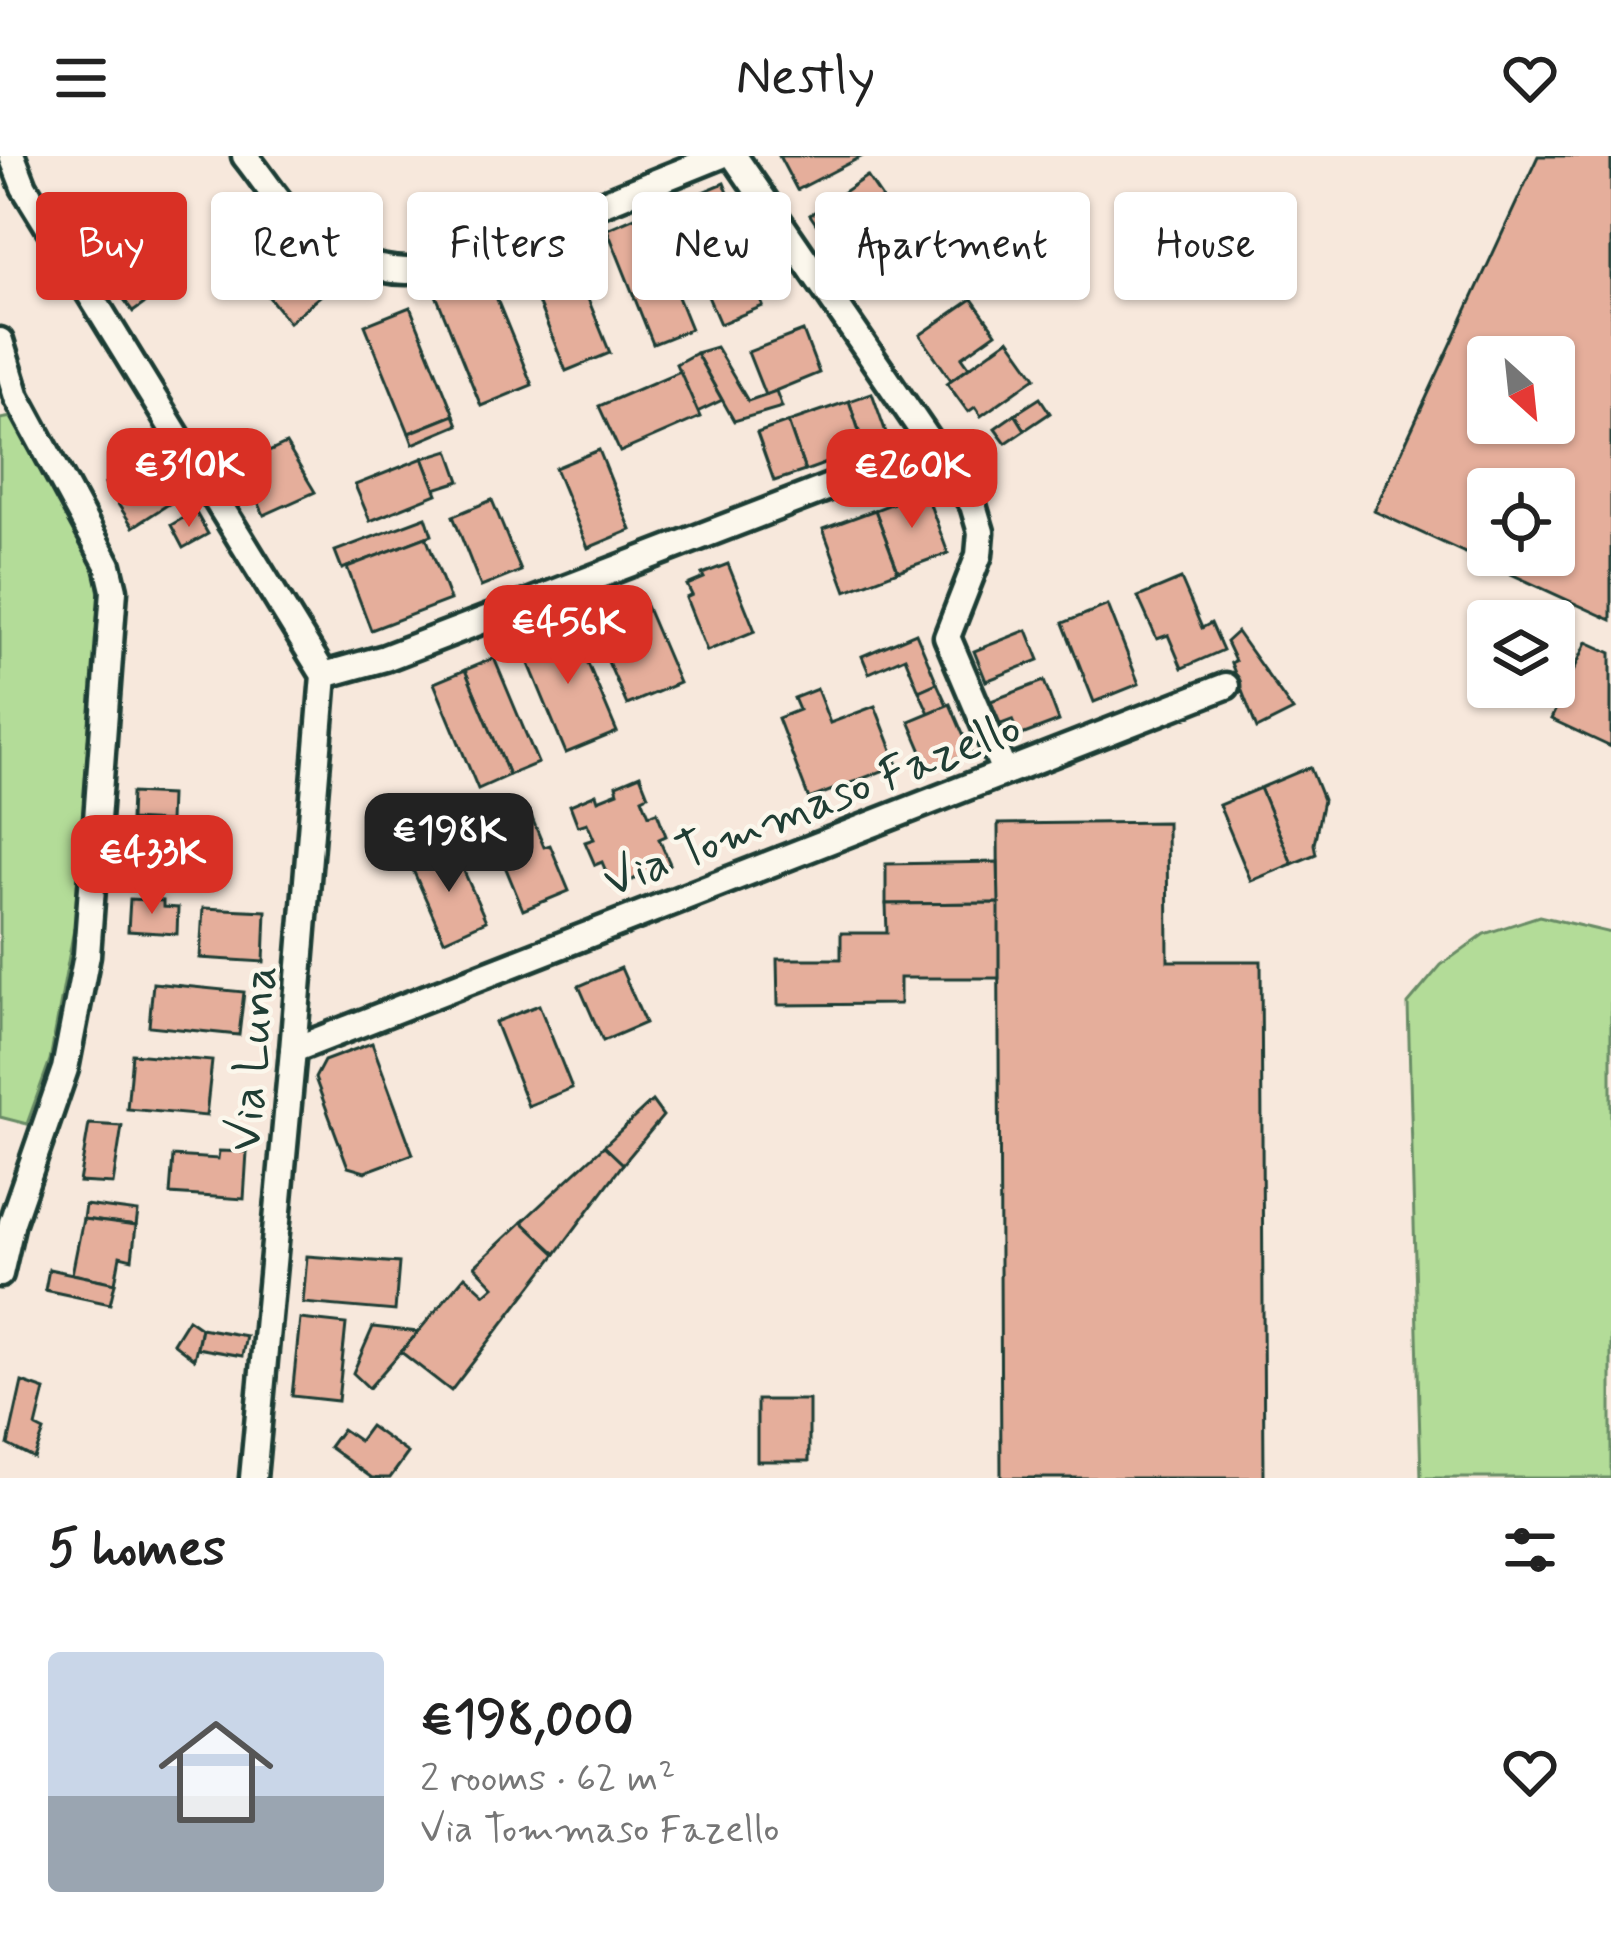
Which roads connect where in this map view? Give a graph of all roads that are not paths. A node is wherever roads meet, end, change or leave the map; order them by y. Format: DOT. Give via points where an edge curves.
graph roads {
  1 [pos="12,156"];
  2 [pos="245,156"];
  3 [pos="721,156"];
  4 [pos="734,156"];
  5 [pos="0,341"];
  6 [pos="9,398"];
  7 [pos="932,447"];
  8 [pos="324,675"];
  9 [pos="1226,686"];
  10 [pos="1004,771"];
  11 [pos="293,1050"];
  12 [pos="0,1274"];
  13 [pos="253,1478"];
  1 -- 8 [label="street"];
  2 -- 3 [label="street" via="313,237 382,270 420,271"];
  4 -- 7 [label="street"];
  5 -- 6 [label="street"];
  6 -- 12 [label="street" via="108,565 114,590 87,956 56,1102"];
  7 -- 8 [label="street"];
  7 -- 10 [label="street" via="973,505 981,532 947,637"];
  8 -- 11 [label="street, Via Luna"];
  9 -- 10 [label="street, Via Tommaso Fazello"];
  10 -- 11 [label="street, Via Tommaso Fazello"];
  11 -- 13 [label="street, Via Luna"];
}
